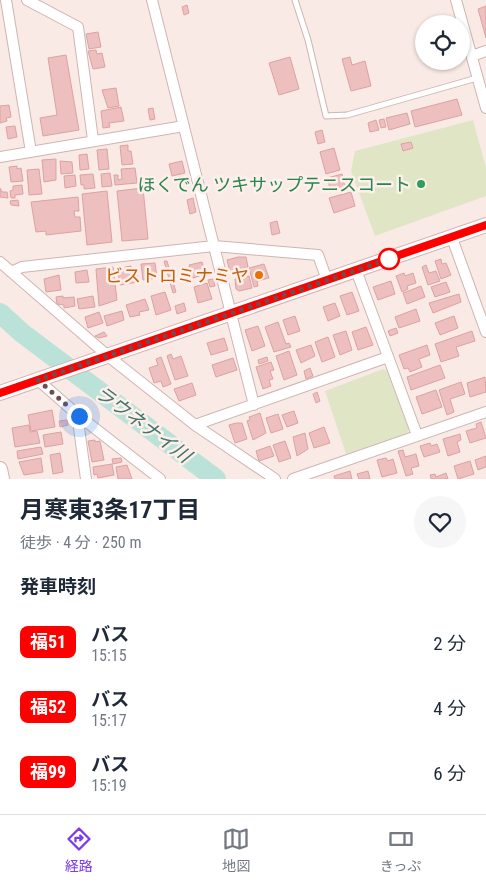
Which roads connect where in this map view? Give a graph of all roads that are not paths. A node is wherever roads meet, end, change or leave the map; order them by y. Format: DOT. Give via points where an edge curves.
graph roads {
  1 [pos="6,0"];
  2 [pos="27,0"];
  3 [pos="152,0"];
  4 [pos="295,0"];
  5 [pos="456,0"];
  6 [pos="486,51"];
  7 [pos="472,56"];
  8 [pos="478,78"];
  9 [pos="486,108"];
  10 [pos="184,126"];
  11 [pos="93,140"];
  12 [pos="31,152"];
  13 [pos="0,157"];
  14 [pos="486,225"];
  15 [pos="452,238"];
  16 [pos="214,246"];
  17 [pos="0,262"];
  18 [pos="356,270"];
  19 [pos="11,272"];
  20 [pos="327,280"];
  21 [pos="231,313"];
  22 [pos="486,332"];
  23 [pos="105,357"];
  24 [pos="388,357"];
  25 [pos="42,379"];
  26 [pos="0,393"];
  27 [pos="254,405"];
  28 [pos="486,412"];
  29 [pos="79,416"];
  30 [pos="196,424"];
  31 [pos="417,435"];
  32 [pos="0,469"];
  33 [pos="150,475"];
  34 [pos="2,479"];
  35 [pos="86,479"];
  36 [pos="160,479"];
  37 [pos="275,479"];
  38 [pos="293,479"];
  1 -- 12 [label="street"];
  2 -- 11 [label="street" via="78,26"];
  3 -- 10 [label="street"];
  4 -- 8 [label="lane" via="326,116 347,115"];
  5 -- 7 [label="street"];
  6 -- 7 [label="street"];
  7 -- 8 [label="street"];
  8 -- 9 [label="street"];
  10 -- 11 [label="street"];
  10 -- 16 [label="street"];
  11 -- 12 [label="street"];
  12 -- 13 [label="street"];
  14 -- 15 [label="street"];
  15 -- 18 [label="street"];
  15 -- 22 [label="street"];
  16 -- 19 [label="street" via="22,267"];
  16 -- 20 [label="street" via="318,255"];
  16 -- 21 [label="street"];
  17 -- 19 [label="street"];
  18 -- 20 [label="street"];
  18 -- 24 [label="street"];
  19 -- 23 [label="street"];
  20 -- 21 [label="street"];
  21 -- 23 [label="street"];
  21 -- 27 [label="street"];
  23 -- 25 [label="street"];
  23 -- 30 [label="street"];
  24 -- 27 [label="street"];
  24 -- 31 [label="street"];
  25 -- 26 [label="street"];
  25 -- 29 [label="street"];
  27 -- 30 [label="street"];
  28 -- 31 [label="street"];
  29 -- 33 [label="street"];
  29 -- 35 [label="street"];
  30 -- 37 [label="street"];
  31 -- 38 [label="street"];
  32 -- 34 [label="street"];
  33 -- 36 [label="street"];
}
